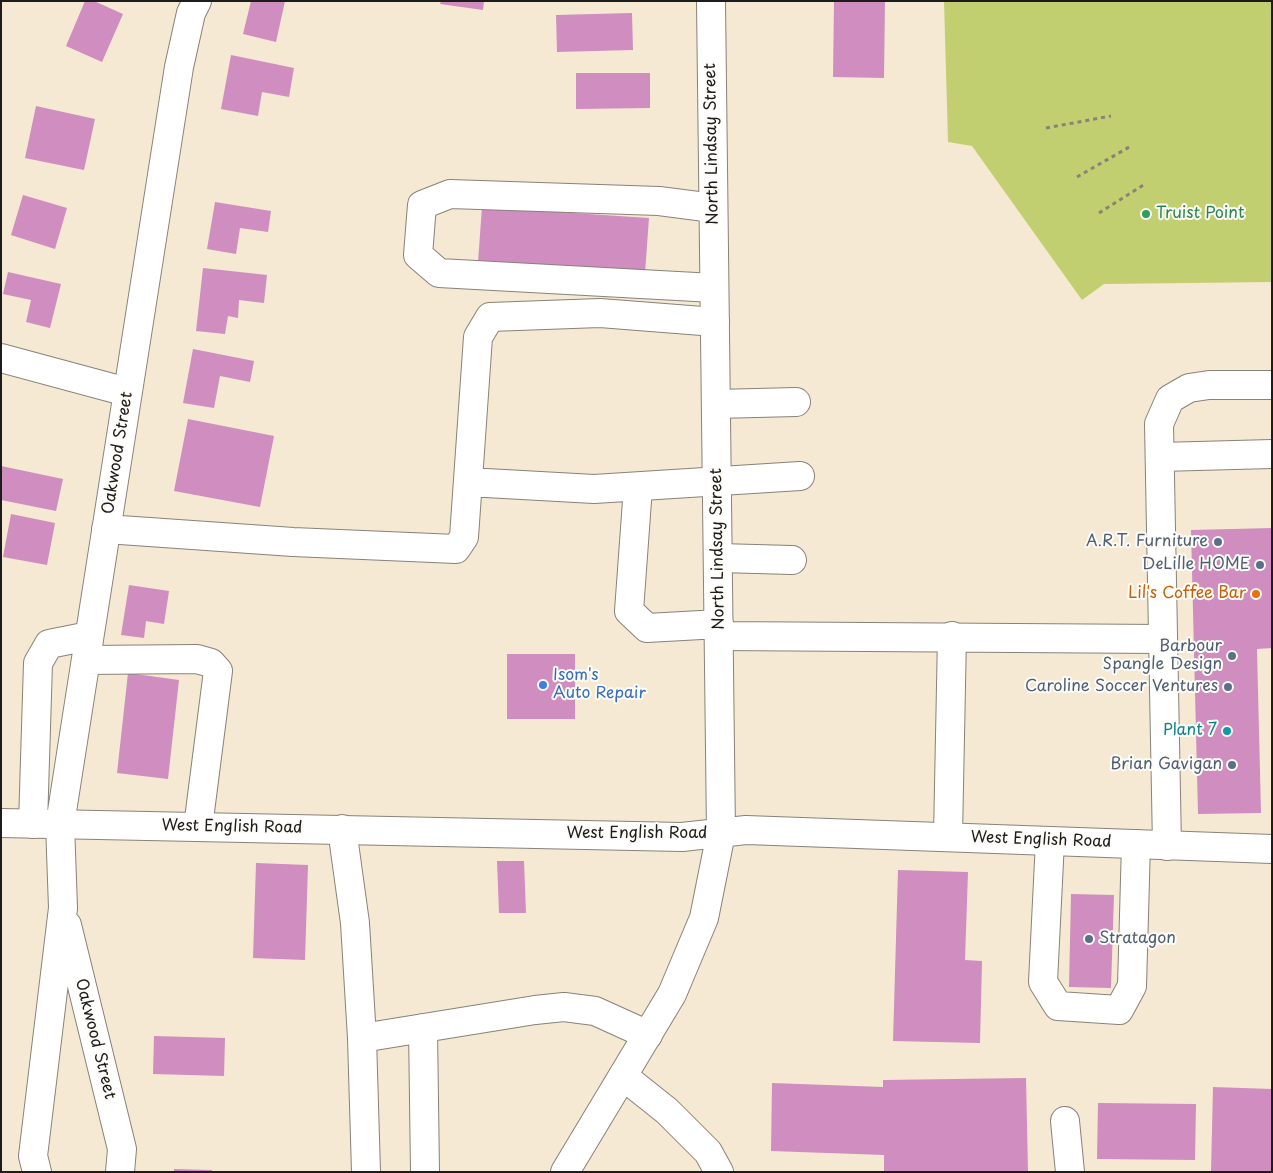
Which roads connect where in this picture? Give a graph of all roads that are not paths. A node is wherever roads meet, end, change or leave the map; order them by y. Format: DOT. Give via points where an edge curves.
graph roads {
  1 [pos="197,1"];
  2 [pos="711,1"];
  3 [pos="713,208"];
  4 [pos="714,288"];
  5 [pos="715,322"];
  6 [pos="1,358"];
  7 [pos="1272,384"];
  8 [pos="127,392"];
  9 [pos="796,402"];
  10 [pos="716,404"];
  11 [pos="1272,454"];
  12 [pos="1160,457"];
  13 [pos="800,476"];
  14 [pos="468,482"];
  15 [pos="717,482"];
  16 [pos="638,487"];
  17 [pos="106,529"];
  18 [pos="718,558"];
  19 [pos="792,560"];
  20 [pos="720,630"];
  21 [pos="952,636"];
  22 [pos="1162,639"];
  23 [pos="88,648"];
  24 [pos="1,823"];
  25 [pos="33,824"];
  26 [pos="60,824"];
  27 [pos="198,827"];
  28 [pos="342,829"];
  29 [pos="721,833"];
  30 [pos="948,836"];
  31 [pos="1050,841"];
  32 [pos="1136,844"];
  33 [pos="1167,846"];
  34 [pos="1272,849"];
  35 [pos="63,908"];
  36 [pos="423,1028"];
  37 [pos="648,1035"];
  38 [pos="362,1038"];
  39 [pos="623,1076"];
  40 [pos="1065,1121"];
  41 [pos="37,1172"];
  42 [pos="120,1172"];
  43 [pos="366,1172"];
  44 [pos="425,1172"];
  45 [pos="565,1172"];
  46 [pos="719,1172"];
  47 [pos="1070,1172"];
  1 -- 8 [label="main road, Oakwood Street" via="179,67"];
  2 -- 3 [label="main road, North Lindsay Street"];
  3 -- 4 [label="main road, North Lindsay Street"];
  3 -- 4 [label="main road" via="659,201 450,194 422,205 418,255 439,273"];
  4 -- 5 [label="main road, North Lindsay Street"];
  5 -- 10 [label="main road, North Lindsay Street"];
  5 -- 14 [label="main road" via="600,313 490,317 478,337"];
  6 -- 8 [label="main road"];
  7 -- 12 [label="main road" via="1209,385 1189,388 1170,399 1159,424"];
  8 -- 17 [label="main road, Oakwood Street"];
  9 -- 10 [label="main road"];
  10 -- 15 [label="main road, North Lindsay Street"];
  11 -- 12 [label="main road"];
  12 -- 22 [label="main road"];
  13 -- 15 [label="main road"];
  14 -- 16 [label="main road" via="594,489"];
  14 -- 17 [label="main road" via="464,537 456,549"];
  15 -- 16 [label="main road"];
  15 -- 18 [label="main road, North Lindsay Street"];
  16 -- 20 [label="main road" via="629,611 647,628"];
  17 -- 23 [label="main road, Oakwood Street"];
  18 -- 19 [label="main road"];
  18 -- 20 [label="main road, North Lindsay Street"];
  20 -- 21 [label="main road"];
  20 -- 29 [label="main road, North Lindsay Street"];
  21 -- 22 [label="main road"];
  21 -- 30 [label="main road"];
  22 -- 33 [label="main road"];
  23 -- 25 [label="main road" via="49,644 38,663"];
  23 -- 26 [label="main road, Oakwood Street"];
  23 -- 27 [label="main road" via="197,659 211,663 218,671"];
  24 -- 25 [label="main road, West English Road"];
  25 -- 26 [label="main road, West English Road"];
  26 -- 27 [label="main road, West English Road"];
  26 -- 35 [label="main road, Oakwood Street"];
  27 -- 28 [label="main road, West English Road"];
  28 -- 29 [label="main road, West English Road" via="682,837"];
  28 -- 38 [label="main road" via="355,923"];
  29 -- 30 [label="main road, West English Road" via="746,830"];
  29 -- 37 [label="main road, North Lindsay Street" via="704,918 672,994"];
  30 -- 31 [label="main road, West English Road"];
  31 -- 32 [label="main road, West English Road"];
  31 -- 32 [label="main road" via="1042,982 1058,1006 1119,1010 1132,986"];
  32 -- 33 [label="main road, West English Road"];
  33 -- 34 [label="main road, West English Road"];
  35 -- 41 [label="main road, Oakwood Street" via="33,1156"];
  35 -- 42 [label="main road, Oakwood Street" via="122,1149"];
  36 -- 37 [label="main road" via="564,1007 595,1011"];
  36 -- 38 [label="main road"];
  36 -- 44 [label="main road"];
  37 -- 39 [label="main road, North Lindsay Street"];
  38 -- 43 [label="main road"];
  39 -- 45 [label="main road, North Lindsay Street"];
  39 -- 46 [label="main road" via="667,1110 708,1152"];
  40 -- 47 [label="main road"];
}
